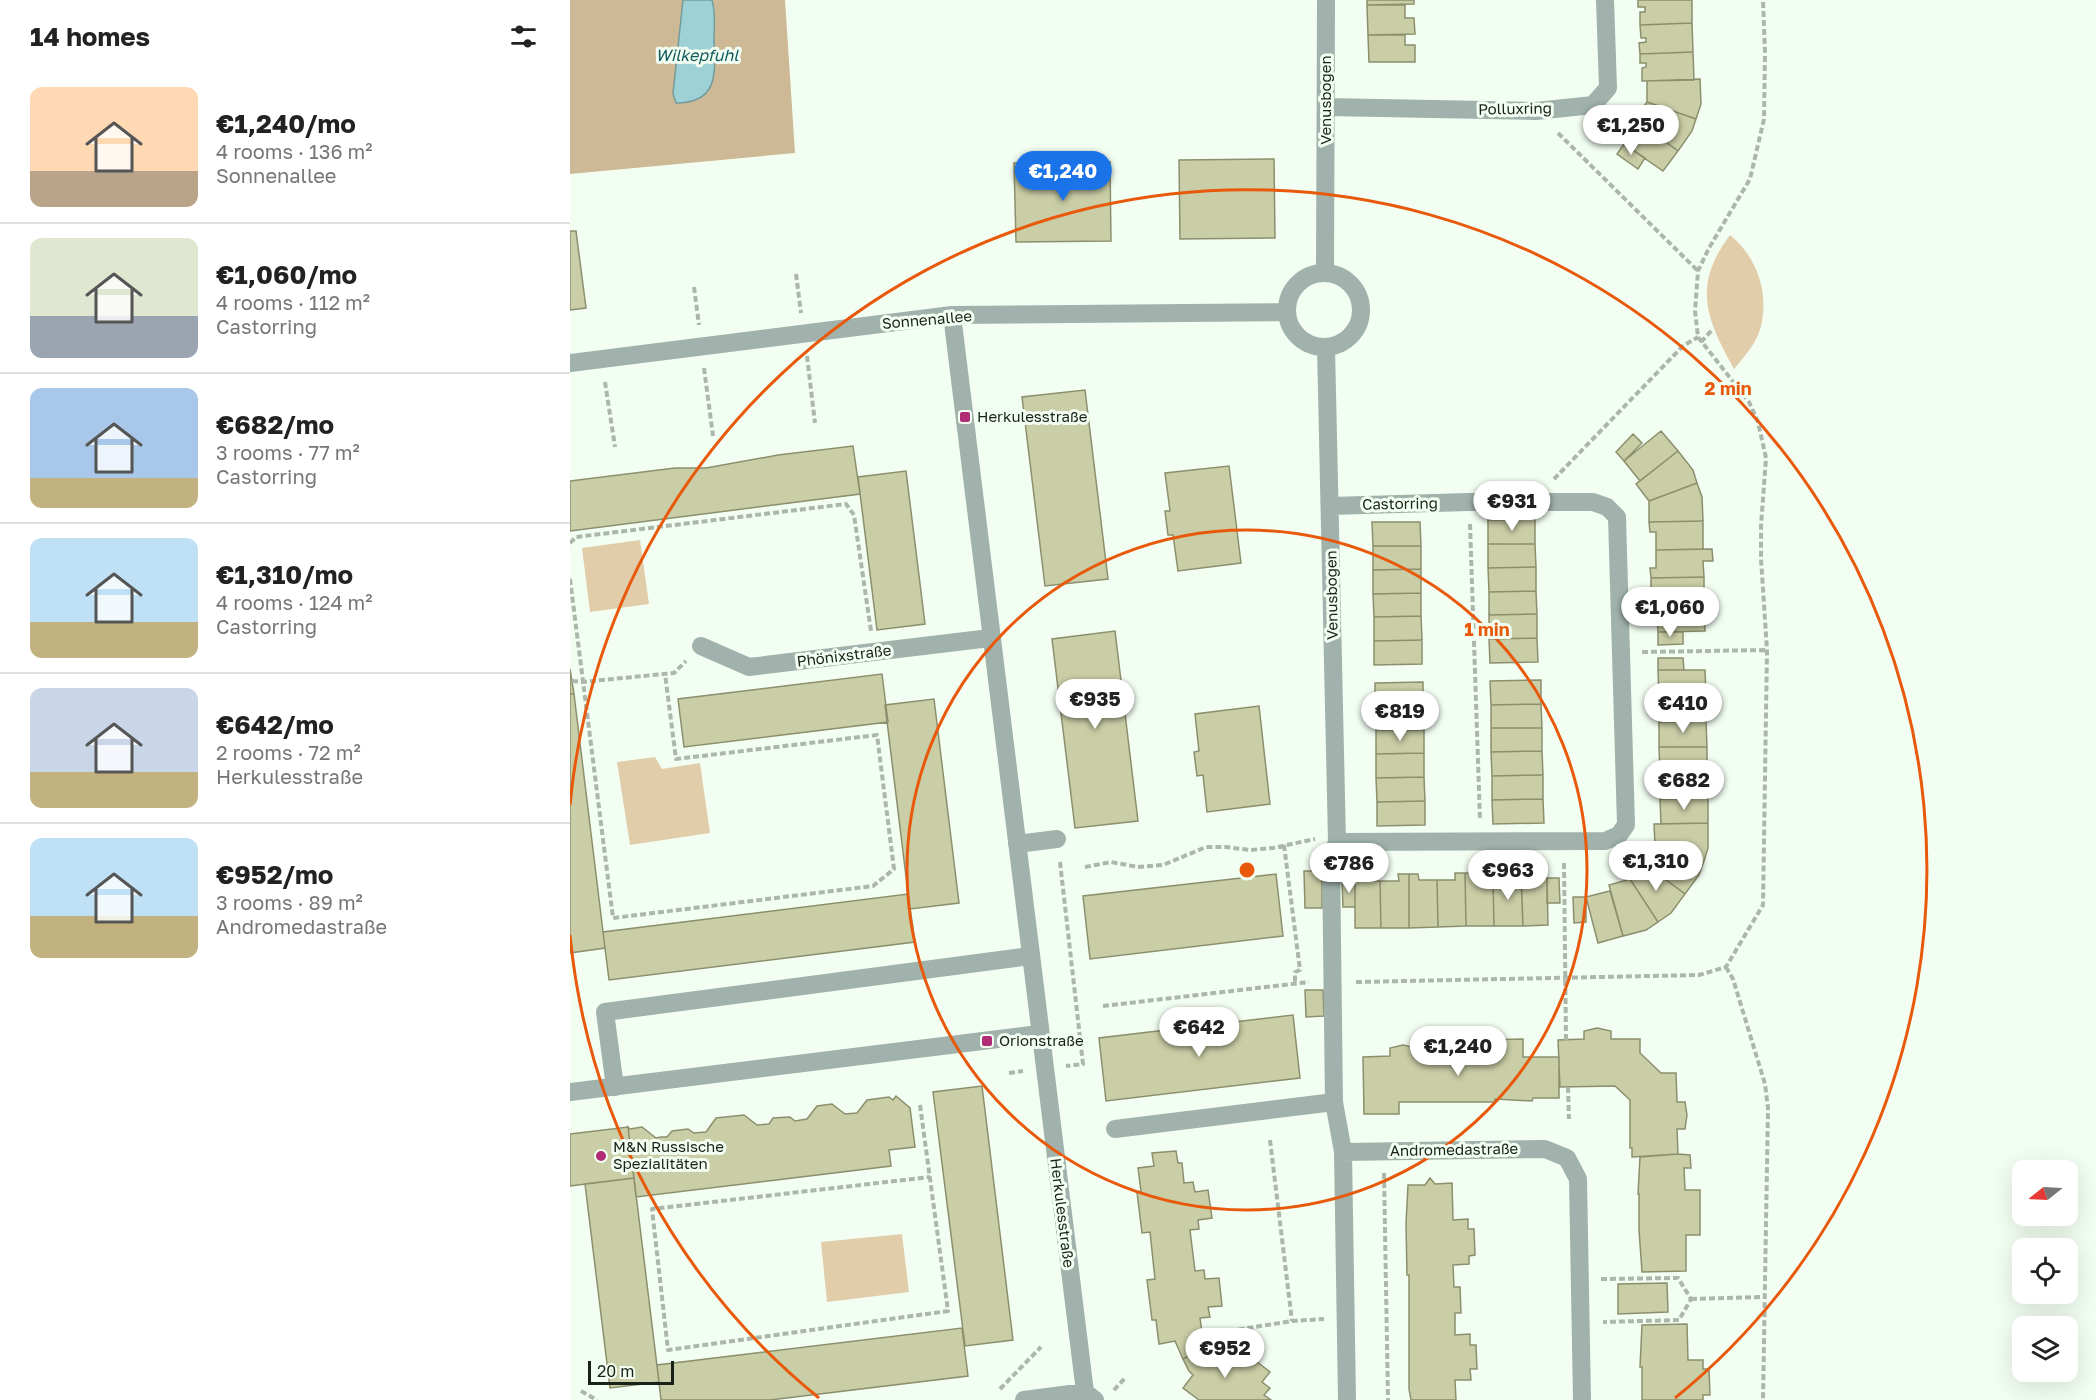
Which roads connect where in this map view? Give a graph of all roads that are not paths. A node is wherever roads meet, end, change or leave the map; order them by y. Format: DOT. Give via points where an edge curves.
graph roads {
  1 [pos="1326,0"];
  2 [pos="1605,0"];
  3 [pos="1326,107"];
  4 [pos="1325,273"];
  5 [pos="1286,312"];
  6 [pos="952,315"];
  7 [pos="1326,348"];
  8 [pos="570,363"];
  9 [pos="1330,506"];
  10 [pos="990,638"];
  11 [pos="701,646"];
  12 [pos="1057,839"];
  13 [pos="1337,842"];
  14 [pos="1017,844"];
  15 [pos="1030,956"];
  16 [pos="1039,1034"];
  17 [pos="615,1087"];
  18 [pos="570,1092"];
  19 [pos="1334,1102"];
  20 [pos="1115,1130"];
  21 [pos="1342,1152"];
  22 [pos="1090,1396"];
  23 [pos="1024,1400"];
  24 [pos="1347,1400"];
  25 [pos="1582,1400"];
  1 -- 3 [label="street, Venusbogen"];
  2 -- 3 [label="street, Polluxring" via="1608,88 1593,105 1536,111"];
  3 -- 4 [label="street, Venusbogen"];
  4 -- 5 [label="street" via="1302,279 1287,300"];
  4 -- 7 [label="street" via="1337,275 1354,288 1361,309 1355,331 1338,345"];
  5 -- 6 [label="street, Sonnenallee"];
  5 -- 7 [label="street" via="1299,338"];
  6 -- 8 [label="street, Sonnenallee"];
  6 -- 10 [label="street, Herkulesstraße"];
  7 -- 9 [label="street, Venusbogen"];
  9 -- 13 [label="street, Venusbogen"];
  9 -- 13 [label="street, Castorring" via="1593,502 1607,507 1617,517 1626,825 1619,835 1605,841"];
  10 -- 11 [label="street, Phönixstraße" via="749,667"];
  10 -- 14 [label="street, Herkulesstraße"];
  12 -- 14 [label="street"];
  13 -- 19 [label="street, Venusbogen" via="1331,858"];
  14 -- 15 [label="street, Herkulesstraße"];
  15 -- 16 [label="street, Herkulesstraße"];
  15 -- 17 [label="street" via="605,1012"];
  16 -- 17 [label="street"];
  16 -- 22 [label="street, Herkulesstraße"];
  17 -- 18 [label="street"];
  19 -- 20 [label="street"];
  19 -- 21 [label="street, Venusbogen"];
  21 -- 24 [label="street"];
  21 -- 25 [label="street, Andromedastraße" via="1545,1149 1567,1158 1578,1179"];
  22 -- 23 [label="street"];
}
